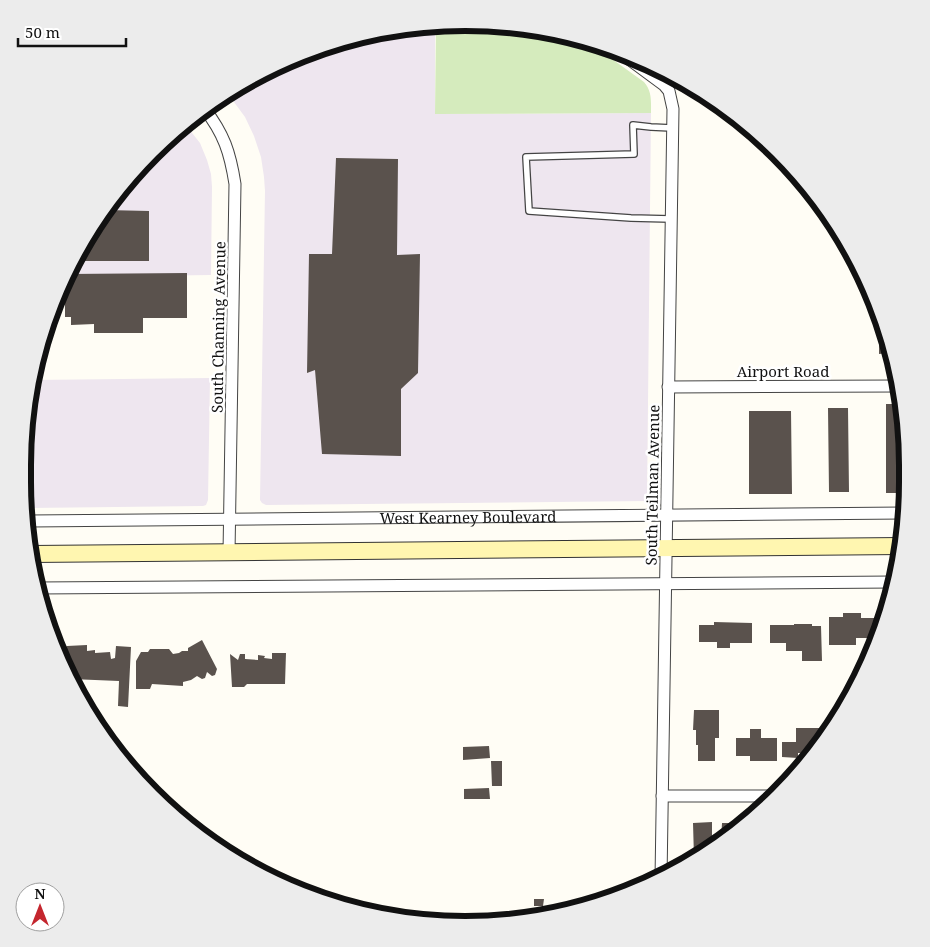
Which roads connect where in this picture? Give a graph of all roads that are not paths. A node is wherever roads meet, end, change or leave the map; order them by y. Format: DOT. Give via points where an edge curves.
graph roads {
  1 [pos="646,71"];
  2 [pos="209,115"];
  3 [pos="672,128"];
  4 [pos="671,219"];
  5 [pos="891,386"];
  6 [pos="668,387"];
  7 [pos="898,513"];
  8 [pos="666,515"];
  9 [pos="230,519"];
  10 [pos="33,521"];
  11 [pos="894,546"];
  12 [pos="666,549"];
  13 [pos="229,552"];
  14 [pos="38,554"];
  15 [pos="887,582"];
  16 [pos="665,583"];
  17 [pos="45,588"];
  18 [pos="662,796"];
  19 [pos="764,796"];
  20 [pos="661,869"];
  1 -- 3 [label="street, South Teilman Avenue" via="669,91 673,109"];
  2 -- 9 [label="street, South Channing Avenue" via="226,142 235,184"];
  3 -- 4 [label="street, South Teilman Avenue"];
  3 -- 4 [label="lane" via="633,125 634,154 526,157 528,211"];
  4 -- 6 [label="street, South Teilman Avenue"];
  5 -- 6 [label="street, Airport Road"];
  6 -- 8 [label="street, South Teilman Avenue"];
  7 -- 8 [label="street, West Kearney Boulevard"];
  8 -- 9 [label="street, West Kearney Boulevard"];
  8 -- 12 [label="street, South Teilman Avenue"];
  9 -- 10 [label="street, West Kearney Boulevard"];
  9 -- 13 [label="street, South Channing Avenue"];
  11 -- 12 [label="main road"];
  12 -- 13 [label="main road"];
  12 -- 16 [label="street, South Teilman Avenue"];
  13 -- 14 [label="main road"];
  15 -- 16 [label="street"];
  16 -- 17 [label="street"];
  16 -- 18 [label="street, South Teilman Avenue"];
  18 -- 19 [label="street"];
  18 -- 20 [label="street, South Teilman Avenue"];
}
